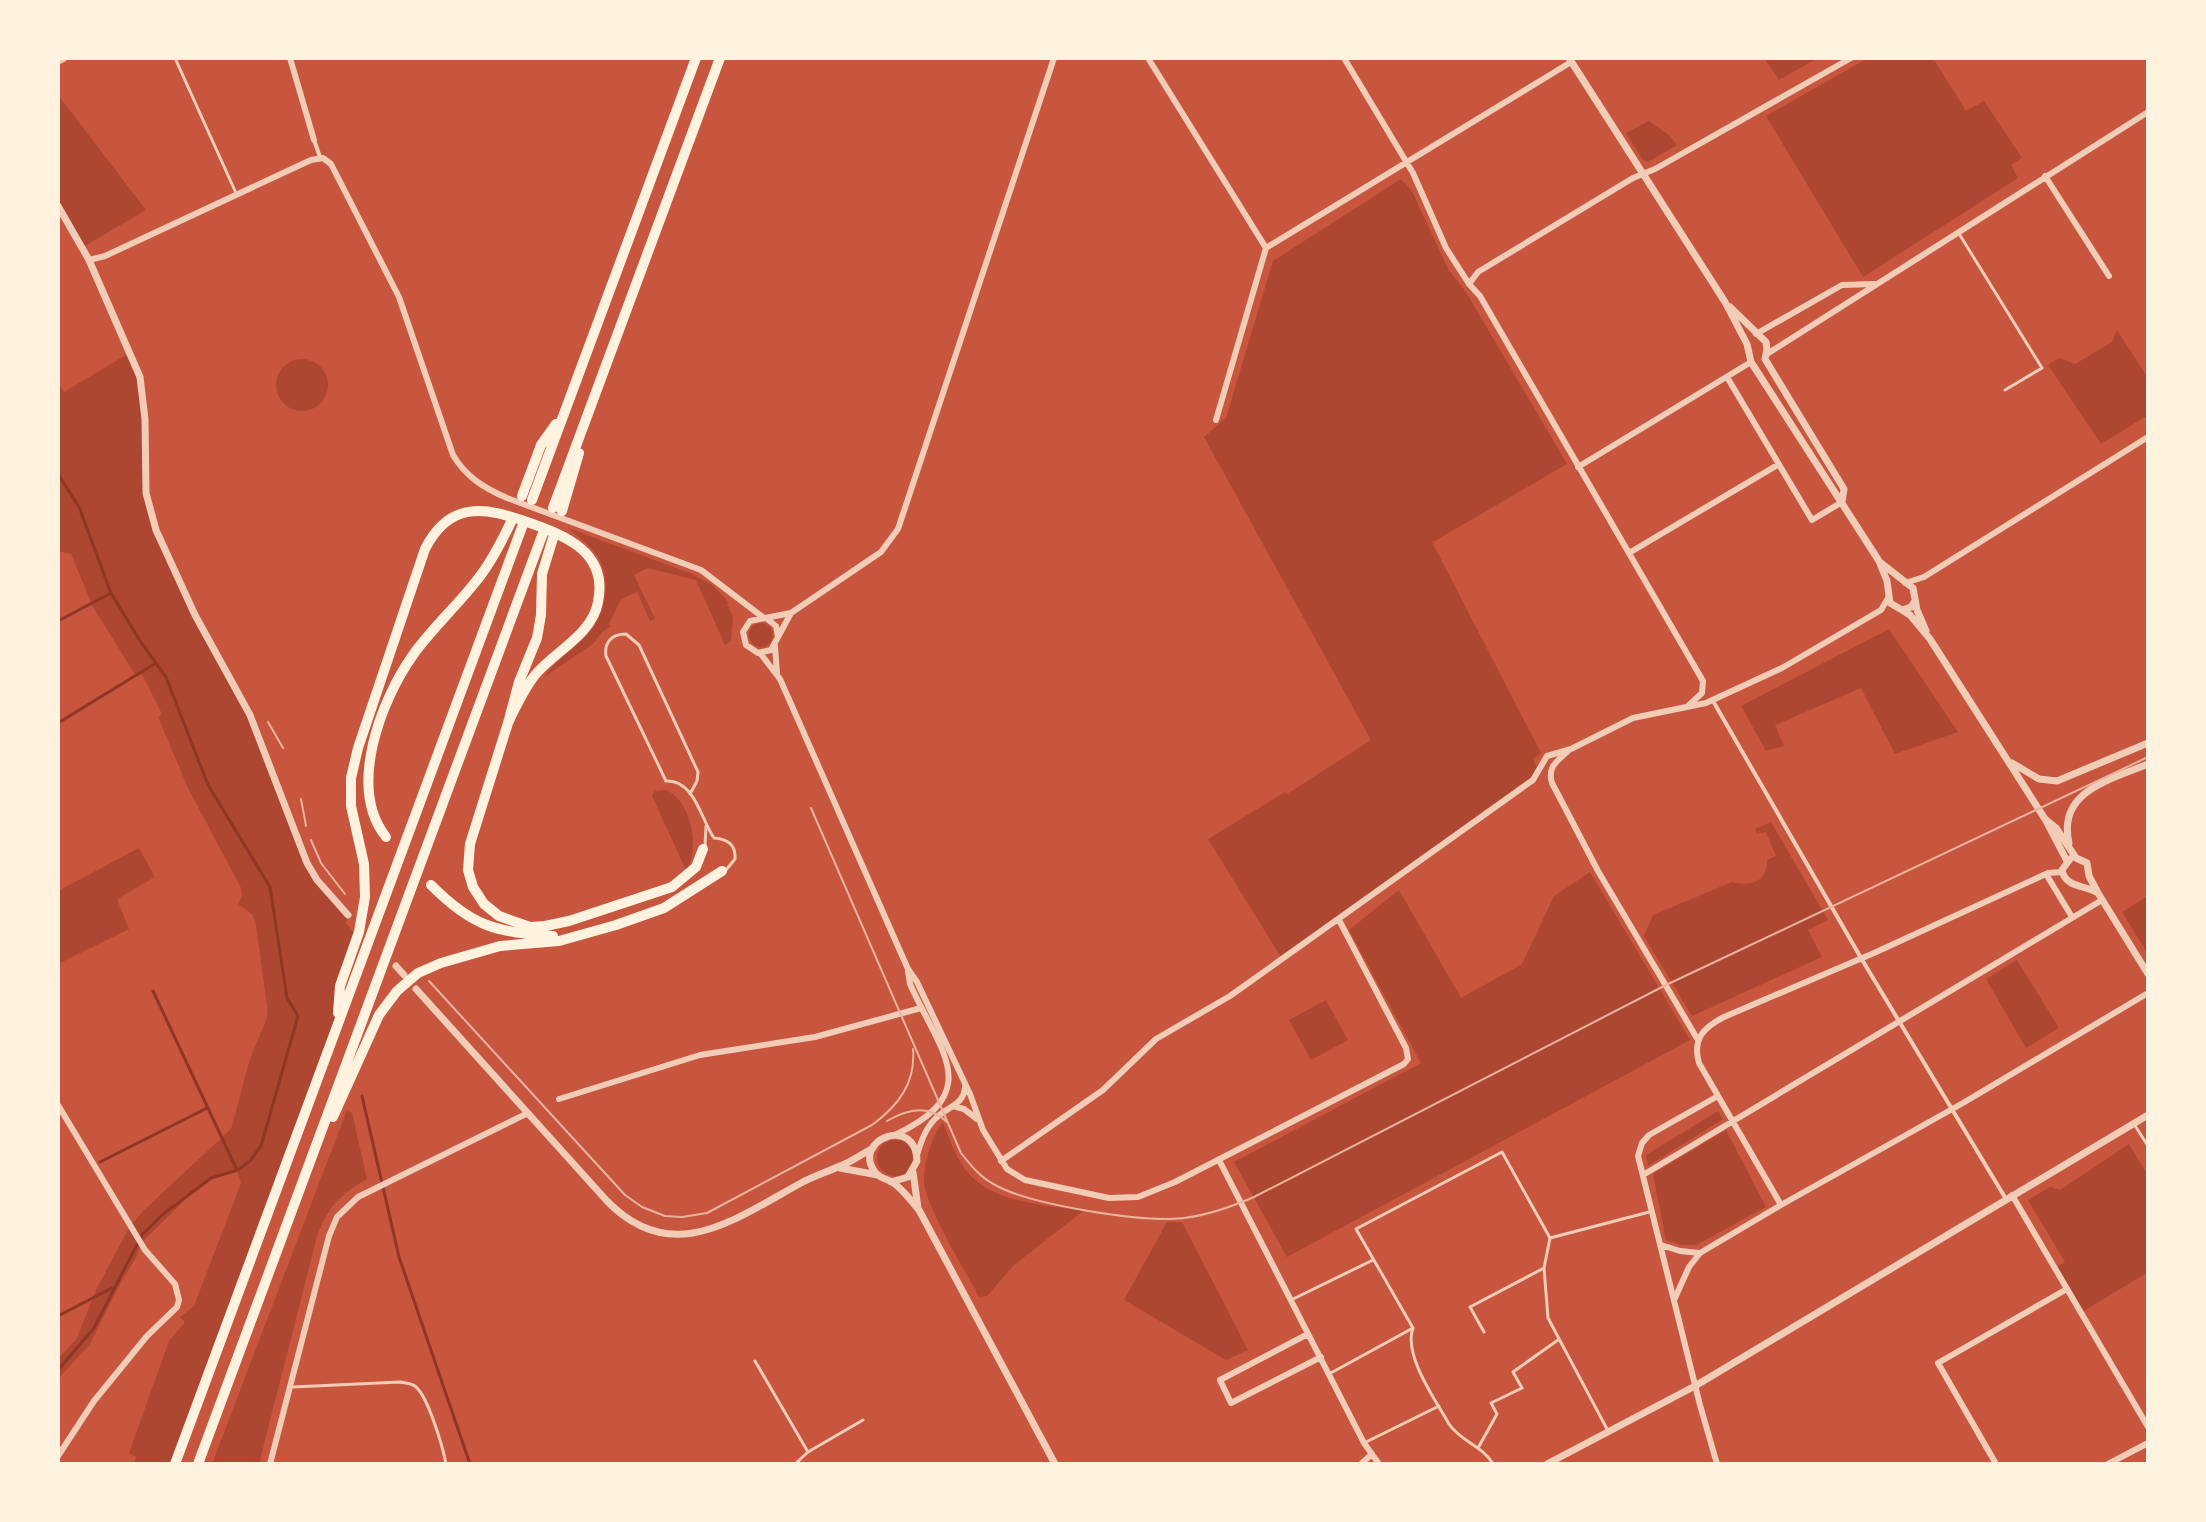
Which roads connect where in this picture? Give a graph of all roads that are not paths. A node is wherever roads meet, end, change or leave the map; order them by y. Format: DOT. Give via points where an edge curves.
graph roads {
  1 [pos="64,58"];
  2 [pos="175,58"];
  3 [pos="290,58"];
  4 [pos="696,58"];
  5 [pos="720,58"];
  6 [pos="1054,58"];
  7 [pos="1148,58"];
  8 [pos="1344,58"];
  9 [pos="1851,58"];
  10 [pos="1570,60"];
  11 [pos="58,61"];
  12 [pos="2148,112"];
  13 [pos="314,140"];
  14 [pos="320,157"];
  15 [pos="1405,162"];
  16 [pos="1644,174"];
  17 [pos="2045,176"];
  18 [pos="236,195"];
  19 [pos="58,206"];
  20 [pos="1958,232"];
  21 [pos="1266,248"];
  22 [pos="89,260"];
  23 [pos="2109,276"];
  24 [pos="1469,284"];
  25 [pos="1860,284"];
  26 [pos="1874,284"];
  27 [pos="1856,298"];
  28 [pos="1725,302"];
  29 [pos="1756,334"];
  30 [pos="1747,344"];
  31 [pos="1766,357"];
  32 [pos="1753,363"];
  33 [pos="1727,377"];
  34 [pos="2005,390"];
  35 [pos="1216,420"];
  36 [pos="2148,437"];
  37 [pos="1779,464"];
  38 [pos="1578,467"];
  39 [pos="527,498"];
  40 [pos="1842,502"];
  41 [pos="558,509"];
  42 [pos="553,536"];
  43 [pos="1629,553"];
  44 [pos="1879,561"];
  45 [pos="1905,583"];
  46 [pos="1888,595"];
  47 [pos="1915,601"];
  48 [pos="1902,610"];
  49 [pos="791,613"];
  50 [pos="765,618"];
  51 [pos="1930,639"];
  52 [pos="776,643"];
  53 [pos="760,653"];
  54 [pos="777,673"];
  55 [pos="1712,700"];
  56 [pos="1689,705"];
  57 [pos="508,723"];
  58 [pos="2148,743"];
  59 [pos="1571,749"];
  60 [pos="2007,759"];
  61 [pos="2148,764"];
  62 [pos="690,794"];
  63 [pos="706,826"];
  64 [pos="386,837"];
  65 [pos="704,846"];
  66 [pos="2072,857"];
  67 [pos="722,871"];
  68 [pos="2062,872"];
  69 [pos="2046,874"];
  70 [pos="2089,876"];
  71 [pos="2081,884"];
  72 [pos="431,885"];
  73 [pos="2100,896"];
  74 [pos="348,915"];
  75 [pos="2072,917"];
  76 [pos="1339,920"];
  77 [pos="616,925"];
  78 [pos="1861,958"];
  79 [pos="396,966"];
  80 [pos="908,969"];
  81 [pos="2148,974"];
  82 [pos="404,975"];
  83 [pos="416,989"];
  84 [pos="2148,993"];
  85 [pos="921,1008"];
  86 [pos="1899,1021"];
  87 [pos="338,1025"];
  88 [pos="1698,1040"];
  89 [pos="964,1083"];
  90 [pos="1718,1096"];
  91 [pos="559,1099"];
  92 [pos="58,1105"];
  93 [pos="953,1106"];
  94 [pos="1952,1109"];
  95 [pos="528,1113"];
  96 [pos="2148,1115"];
  97 [pos="1732,1121"];
  98 [pos="981,1124"];
  99 [pos="2134,1124"];
  100 [pos="895,1135"];
  101 [pos="2148,1146"];
  102 [pos="873,1148"];
  103 [pos="313,1154"];
  104 [pos="917,1155"];
  105 [pos="1219,1160"];
  106 [pos="1001,1161"];
  107 [pos="838,1168"];
  108 [pos="913,1172"];
  109 [pos="878,1175"];
  110 [pos="1643,1175"];
  111 [pos="891,1182"];
  112 [pos="2009,1197"];
  113 [pos="1781,1205"];
  114 [pos="919,1210"];
  115 [pos="1653,1211"];
  116 [pos="1550,1238"];
  117 [pos="1661,1245"];
  118 [pos="1700,1253"];
  119 [pos="1373,1260"];
  120 [pos="1544,1268"];
  121 [pos="2067,1289"];
  122 [pos="1675,1298"];
  123 [pos="1291,1300"];
  124 [pos="1413,1328"];
  125 [pos="1484,1332"];
  126 [pos="1308,1334"];
  127 [pos="1559,1340"];
  128 [pos="1321,1357"];
  129 [pos="755,1361"];
  130 [pos="1329,1374"];
  131 [pos="1695,1386"];
  132 [pos="291,1387"];
  133 [pos="1439,1406"];
  134 [pos="863,1420"];
  135 [pos="2148,1427"];
  136 [pos="1609,1431"];
  137 [pos="1364,1443"];
  138 [pos="2148,1443"];
  139 [pos="1478,1448"];
  140 [pos="808,1452"];
  141 [pos="1372,1454"];
  142 [pos="58,1456"];
  143 [pos="1560,1461"];
  144 [pos="175,1464"];
  145 [pos="198,1464"];
  146 [pos="270,1464"];
  147 [pos="446,1464"];
  148 [pos="795,1464"];
  149 [pos="1055,1464"];
  150 [pos="1361,1464"];
  151 [pos="1379,1464"];
  152 [pos="1493,1464"];
  153 [pos="1547,1464"];
  154 [pos="1717,1464"];
  155 [pos="1996,1464"];
  156 [pos="2108,1464"];
  1 -- 11 [label="street"];
  2 -- 18 [label="lane"];
  3 -- 13 [label="street"];
  4 -- 39 [label="highway" via="565,412"];
  5 -- 41 [label="highway" via="585,419"];
  6 -- 49 [label="street" via="898,529 881,552"];
  7 -- 21 [label="street"];
  8 -- 15 [label="street"];
  9 -- 16 [label="street"];
  10 -- 15 [label="street"];
  10 -- 16 [label="street"];
  12 -- 17 [label="street"];
  13 -- 14 [label="street"];
  14 -- 18 [label="street"];
  14 -- 50 [label="street" via="331,164 393,284 456,459 477,482 708,574"];
  15 -- 21 [label="street"];
  15 -- 24 [label="street"];
  16 -- 24 [label="street" via="1478,272"];
  16 -- 28 [label="street"];
  17 -- 20 [label="street"];
  17 -- 23 [label="street"];
  18 -- 22 [label="street"];
  19 -- 22 [label="street"];
  20 -- 26 [label="street"];
  20 -- 34 [label="lane" via="2042,368"];
  21 -- 35 [label="street"];
  22 -- 74 [label="street" via="140,377 146,493 156,530 250,715 304,857"];
  24 -- 38 [label="street"];
  25 -- 26 [label="street"];
  25 -- 27 [label="street"];
  25 -- 29 [label="street" via="1842,285"];
  26 -- 27 [label="street"];
  27 -- 31 [label="street"];
  28 -- 29 [label="street"];
  28 -- 30 [label="street"];
  29 -- 30 [label="street"];
  29 -- 31 [label="street" via="1766,342"];
  30 -- 32 [label="street"];
  31 -- 32 [label="street" via="1761,364"];
  31 -- 40 [label="street" via="1844,489"];
  32 -- 33 [label="street"];
  32 -- 40 [label="street"];
  33 -- 37 [label="street"];
  33 -- 38 [label="street"];
  36 -- 45 [label="street" via="1924,577"];
  37 -- 40 [label="street" via="1812,520"];
  37 -- 43 [label="street"];
  38 -- 43 [label="street"];
  40 -- 44 [label="street"];
  42 -- 57 [label="highway" via="542,574 539,628"];
  42 -- 57 [label="highway" via="579,545 592,562 599,591 596,609 581,633 537,672"];
  42 -- 87 [label="highway" via="501,513 478,510 453,517 434,534 423,555 351,778 351,813 366,884 363,913 340,986"];
  42 -- 103 [label="highway" via="399,919"];
  43 -- 56 [label="street" via="1703,681 1702,693"];
  44 -- 45 [label="street"];
  44 -- 46 [label="street"];
  45 -- 46 [label="street" via="1895,584"];
  45 -- 47 [label="street" via="1913,588"];
  46 -- 48 [label="street"];
  46 -- 55 [label="street" via="1881,610 1798,659"];
  47 -- 48 [label="street"];
  47 -- 51 [label="street"];
  48 -- 51 [label="street"];
  49 -- 50 [label="street"];
  49 -- 52 [label="street"];
  50 -- 52 [label="street" via="776,626"];
  50 -- 53 [label="street" via="750,621 743,635 748,648"];
  51 -- 60 [label="street"];
  52 -- 53 [label="street"];
  52 -- 54 [label="street"];
  53 -- 54 [label="street"];
  54 -- 80 [label="street"];
  55 -- 56 [label="street"];
  55 -- 78 [label="street"];
  56 -- 59 [label="street" via="1633,718"];
  57 -- 65 [label="highway" via="468,853 475,892 499,916 530,927 545,926 654,894 685,878"];
  58 -- 60 [label="street" via="2057,781 2039,779"];
  59 -- 76 [label="street" via="1547,756 1533,780"];
  59 -- 88 [label="street" via="1552,766 1552,783 1604,883"];
  60 -- 66 [label="street"];
  61 -- 66 [label="street" via="2079,797 2067,822"];
  62 -- 62 [label="lane" via="680,783 666,781 606,656 608,641 620,634 639,645 698,772"];
  62 -- 63 [label="lane"];
  63 -- 65 [label="lane"];
  63 -- 67 [label="lane" via="734,850 733,863"];
  64 -- 87 [label="highway" via="370,804 367,776 390,697 411,657 517,525"];
  66 -- 68 [label="street"];
  66 -- 70 [label="street" via="2087,863"];
  67 -- 77 [label="highway" via="664,908"];
  68 -- 69 [label="street"];
  68 -- 71 [label="street" via="2068,883"];
  69 -- 75 [label="street"];
  69 -- 78 [label="street"];
  70 -- 71 [label="street"];
  70 -- 73 [label="street"];
  71 -- 73 [label="street"];
  72 -- 77 [label="highway" via="465,915 503,931 557,936"];
  73 -- 75 [label="street"];
  73 -- 81 [label="street"];
  75 -- 86 [label="street"];
  76 -- 105 [label="street" via="1408,1059"];
  76 -- 106 [label="street" via="1230,996 1156,1039 1103,1090"];
  77 -- 103 [label="highway" via="559,941 500,946 412,977 387,1001 371,1029"];
  78 -- 86 [label="street"];
  78 -- 88 [label="street" via="1719,1019"];
  79 -- 82 [label="street"];
  80 -- 85 [label="street"];
  80 -- 89 [label="street"];
  83 -- 95 [label="street"];
  84 -- 94 [label="street"];
  85 -- 91 [label="street" via="815,1037 700,1055"];
  85 -- 100 [label="street" via="948,1064 949,1086 922,1122"];
  86 -- 94 [label="street"];
  86 -- 97 [label="street"];
  87 -- 144 [label="highway"];
  88 -- 90 [label="street" via="1699,1063"];
  89 -- 93 [label="street" via="965,1094"];
  89 -- 98 [label="street"];
  90 -- 97 [label="street"];
  90 -- 110 [label="street" via="1646,1138 1638,1156"];
  92 -- 142 [label="street" via="145,1250 179,1292 177,1307 124,1363"];
  93 -- 98 [label="street" via="969,1111"];
  93 -- 104 [label="street" via="931,1124"];
  94 -- 112 [label="street"];
  94 -- 113 [label="street"];
  95 -- 107 [label="street" via="614,1208 661,1233 715,1229 816,1174"];
  95 -- 132 [label="street" via="346,1206 333,1224"];
  96 -- 99 [label="street"];
  97 -- 110 [label="street"];
  97 -- 113 [label="street"];
  98 -- 106 [label="street"];
  99 -- 101 [label="lane"];
  99 -- 112 [label="street"];
  100 -- 102 [label="street"];
  100 -- 104 [label="street" via="909,1141"];
  102 -- 107 [label="street"];
  102 -- 109 [label="street" via="871,1161"];
  103 -- 145 [label="highway"];
  104 -- 108 [label="street"];
  105 -- 106 [label="street" via="1150,1193 1122,1198 1025,1180"];
  105 -- 123 [label="street"];
  107 -- 109 [label="street"];
  108 -- 111 [label="street"];
  108 -- 114 [label="street"];
  109 -- 111 [label="street"];
  110 -- 115 [label="street"];
  111 -- 114 [label="street"];
  112 -- 121 [label="street"];
  112 -- 131 [label="street"];
  113 -- 118 [label="street"];
  114 -- 149 [label="street"];
  115 -- 116 [label="lane"];
  115 -- 117 [label="street"];
  116 -- 119 [label="lane" via="1502,1152 1356,1229"];
  116 -- 120 [label="lane"];
  117 -- 118 [label="street"];
  117 -- 122 [label="street"];
  118 -- 122 [label="street"];
  119 -- 123 [label="lane"];
  119 -- 124 [label="lane"];
  120 -- 125 [label="lane" via="1470,1307"];
  120 -- 127 [label="lane" via="1548,1318"];
  121 -- 135 [label="street"];
  121 -- 155 [label="street" via="1938,1363"];
  122 -- 131 [label="street"];
  123 -- 126 [label="street"];
  124 -- 130 [label="lane"];
  124 -- 133 [label="lane" via="1414,1358"];
  126 -- 128 [label="street"];
  126 -- 128 [label="street" via="1220,1380 1231,1403"];
  127 -- 136 [label="lane"];
  127 -- 139 [label="lane" via="1513,1372 1522,1388 1491,1403 1497,1414"];
  128 -- 130 [label="street"];
  129 -- 140 [label="lane"];
  130 -- 137 [label="street"];
  131 -- 136 [label="street"];
  131 -- 154 [label="street"];
  132 -- 146 [label="street"];
  132 -- 147 [label="lane" via="413,1385 421,1392"];
  133 -- 137 [label="lane"];
  133 -- 139 [label="lane" via="1452,1429"];
  134 -- 140 [label="lane"];
  136 -- 143 [label="street"];
  137 -- 141 [label="street"];
  138 -- 156 [label="street"];
  139 -- 152 [label="lane"];
  140 -- 148 [label="lane"];
  141 -- 150 [label="street"];
  141 -- 151 [label="street"];
  143 -- 153 [label="street"];
}
